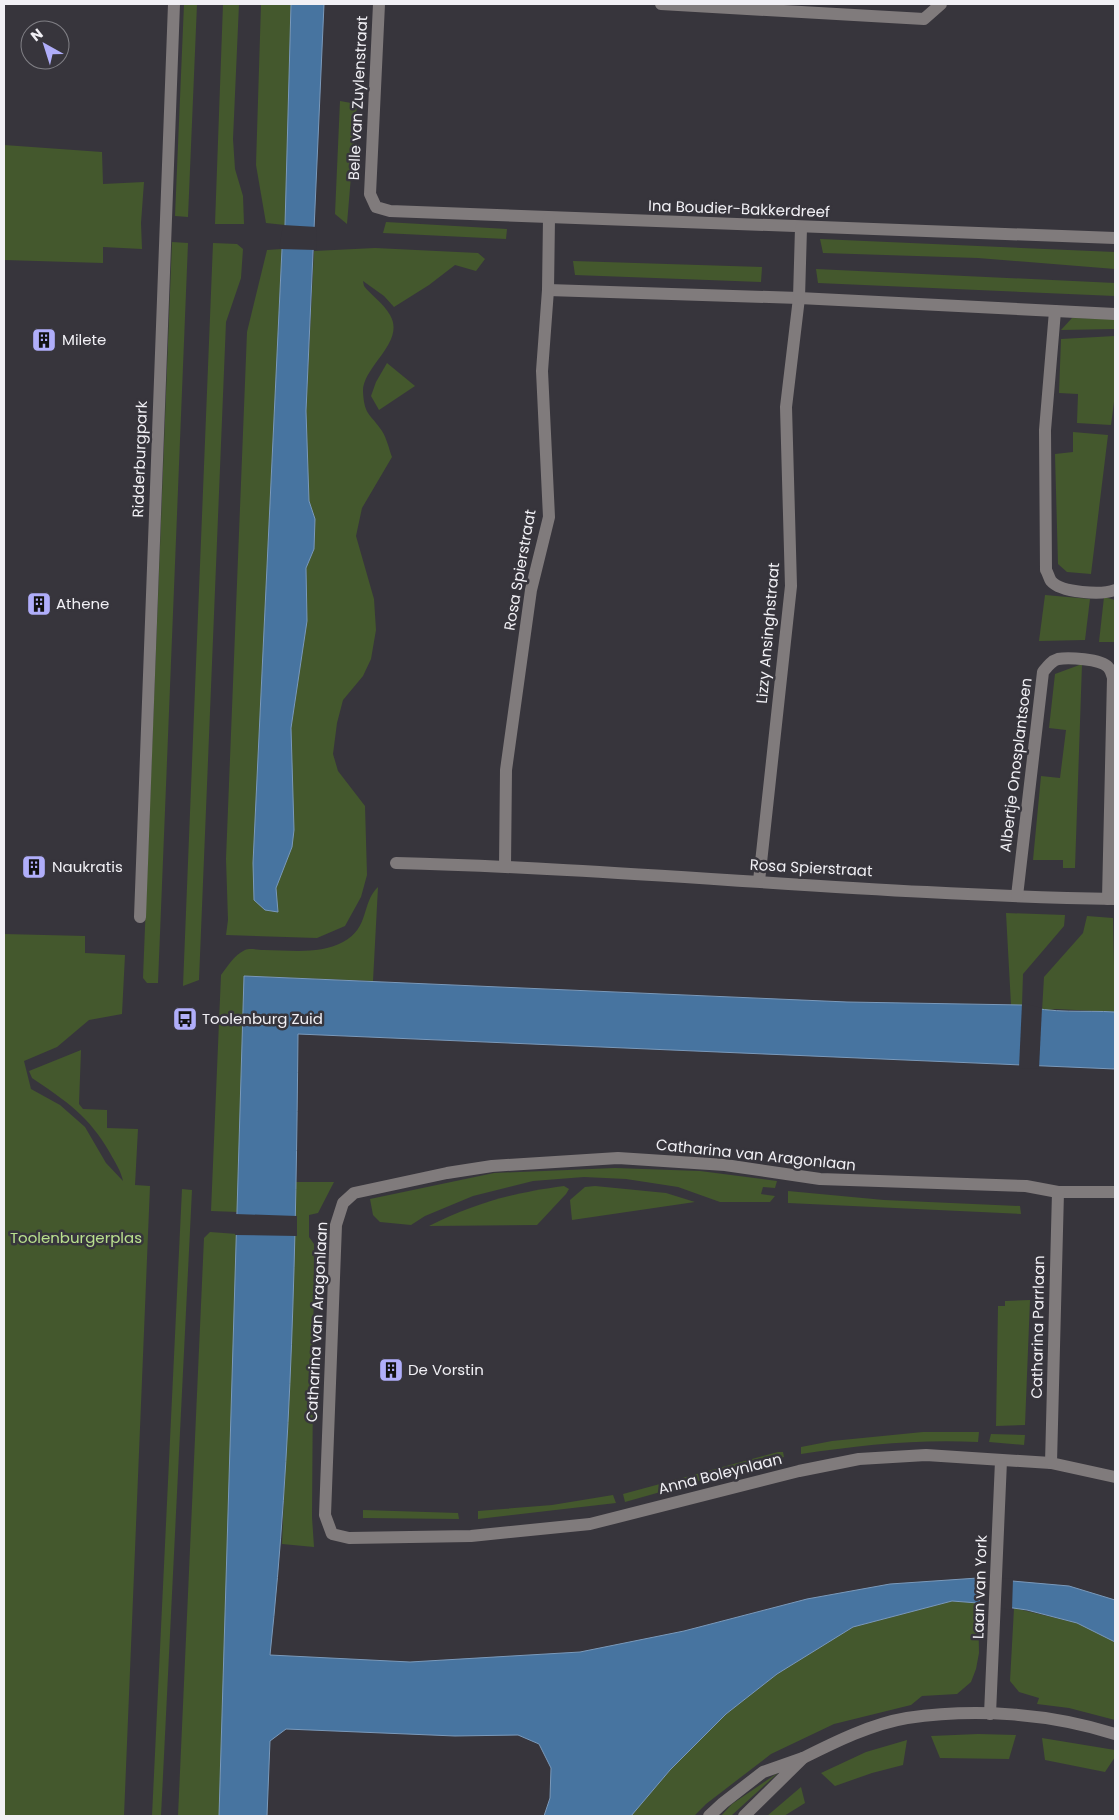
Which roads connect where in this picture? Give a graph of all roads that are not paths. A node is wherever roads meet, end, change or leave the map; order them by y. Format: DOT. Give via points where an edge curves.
graph roads {
  1 [pos="174,4"];
  2 [pos="379,4"];
  3 [pos="661,4"];
  4 [pos="941,4"];
  5 [pos="370,194"];
  6 [pos="549,218"];
  7 [pos="801,228"];
  8 [pos="1115,238"];
  9 [pos="548,290"];
  10 [pos="799,298"];
  11 [pos="1055,311"];
  12 [pos="1115,314"];
  13 [pos="1115,590"];
  14 [pos="396,863"];
  15 [pos="505,866"];
  16 [pos="759,881"];
  17 [pos="1017,896"];
  18 [pos="1112,899"];
  19 [pos="140,916"];
  20 [pos="1058,1192"];
  21 [pos="1115,1192"];
  22 [pos="1000,1461"];
  23 [pos="1051,1463"];
  24 [pos="1115,1477"];
  25 [pos="332,1534"];
  26 [pos="990,1714"];
  27 [pos="1115,1734"];
  28 [pos="803,1758"];
  29 [pos="709,1816"];
  30 [pos="744,1816"];
  1 -- 19 [label="street, Ridderburgpark"];
  2 -- 5 [label="street, Belle van Zuylenstraat"];
  3 -- 4 [label="street" via="924,19"];
  5 -- 6 [label="street, Ina Boudier-Bakkerdreef" via="376,207 390,211"];
  6 -- 7 [label="street, Ina Boudier-Bakkerdreef"];
  6 -- 9 [label="street, Rosa Spierstraat"];
  7 -- 8 [label="street, Ina Boudier-Bakkerdreef"];
  7 -- 10 [label="street, Lizzy Ansinghstraat"];
  9 -- 10 [label="street"];
  9 -- 15 [label="street, Rosa Spierstraat" via="542,370 549,517 531,590 506,770"];
  10 -- 11 [label="street"];
  10 -- 16 [label="street, Lizzy Ansinghstraat" via="786,407 792,586"];
  11 -- 12 [label="street"];
  11 -- 13 [label="street" via="1045,430 1046,570 1050,581 1063,589 1107,593"];
  14 -- 15 [label="street, Rosa Spierstraat"];
  15 -- 16 [label="street, Rosa Spierstraat"];
  16 -- 17 [label="street, Rosa Spierstraat"];
  17 -- 18 [label="street, Rosa Spierstraat"];
  17 -- 18 [label="street, Albertje Onosplantsoen" via="1043,672 1057,659 1088,659 1108,667 1113,678"];
  20 -- 21 [label="street, Catharina van Aragonlaan"];
  20 -- 23 [label="street, Catharina Parrlaan"];
  20 -- 25 [label="street, Catharina van Aragonlaan" via="1026,1186 820,1179 725,1165 618,1158 492,1166 354,1193 343,1203 336,1225 325,1515"];
  22 -- 23 [label="street, Anna Boleynlaan"];
  22 -- 25 [label="street, Anna Boleynlaan" via="926,1455 859,1459 590,1524 471,1536 349,1538"];
  22 -- 26 [label="street, Laan van York"];
  23 -- 24 [label="street, Anna Boleynlaan"];
  26 -- 27 [label="street" via="1046,1717"];
  26 -- 28 [label="street" via="905,1718 860,1732"];
  28 -- 29 [label="street" via="763,1772"];
  28 -- 30 [label="street"];
}
